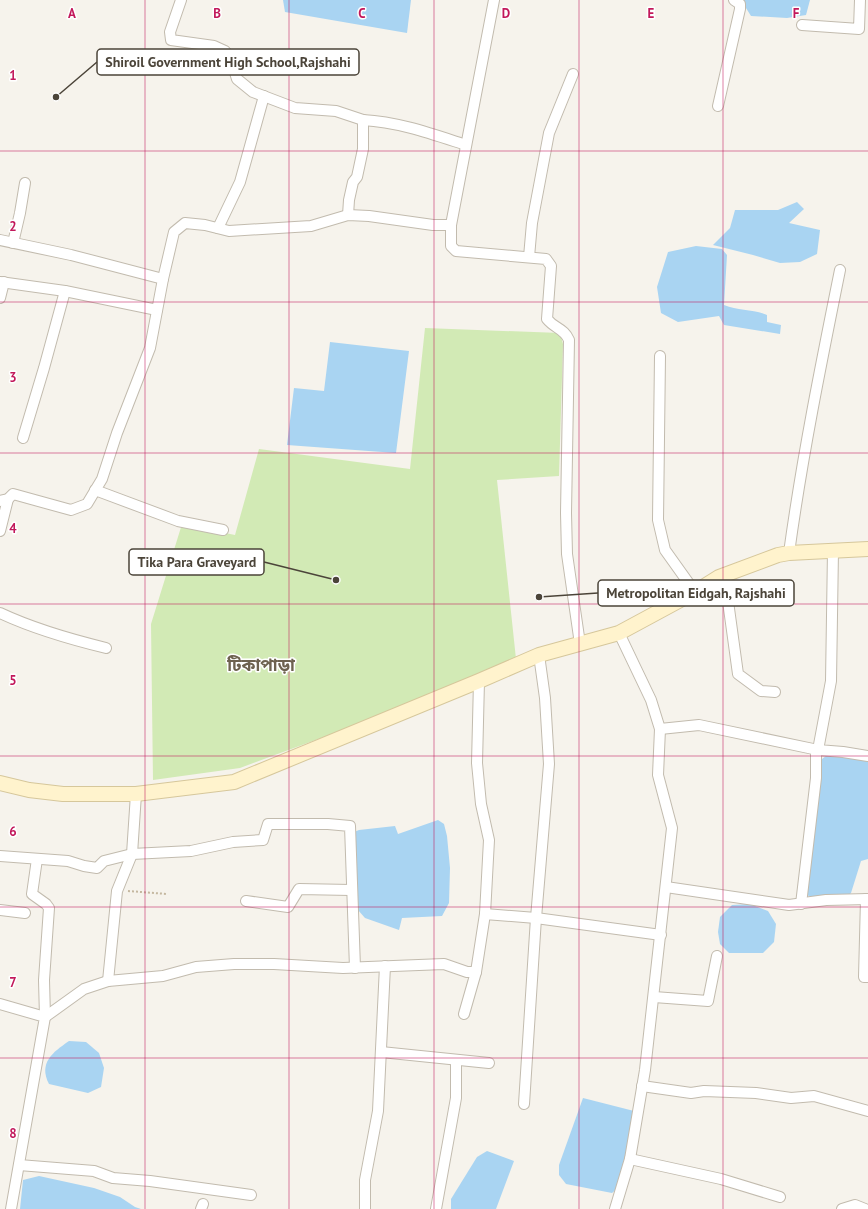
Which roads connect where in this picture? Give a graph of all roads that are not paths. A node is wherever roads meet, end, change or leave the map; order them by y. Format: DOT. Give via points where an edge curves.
graph roads {
  1 [pos="181,0"];
  2 [pos="494,0"];
  3 [pos="734,0"];
  4 [pos="860,0"];
  5 [pos="802,25"];
  6 [pos="573,74"];
  7 [pos="264,96"];
  8 [pos="718,106"];
  9 [pos="363,120"];
  10 [pos="466,145"];
  11 [pos="25,183"];
  12 [pos="348,215"];
  13 [pos="451,225"];
  14 [pos="218,228"];
  15 [pos="0,240"];
  16 [pos="13,243"];
  17 [pos="528,257"];
  18 [pos="840,270"];
  19 [pos="163,279"];
  20 [pos="2,282"];
  21 [pos="65,291"];
  22 [pos="0,298"];
  23 [pos="157,310"];
  24 [pos="660,356"];
  25 [pos="23,438"];
  26 [pos="95,490"];
  27 [pos="4,500"];
  28 [pos="223,530"];
  29 [pos="0,531"];
  30 [pos="868,549"];
  31 [pos="833,550"];
  32 [pos="789,553"];
  33 [pos="719,577"];
  34 [pos="695,592"];
  35 [pos="0,613"];
  36 [pos="619,633"];
  37 [pos="580,644"];
  38 [pos="106,648"];
  39 [pos="539,655"];
  40 [pos="479,681"];
  41 [pos="774,692"];
  42 [pos="660,729"];
  43 [pos="818,750"];
  44 [pos="868,756"];
  45 [pos="0,783"];
  46 [pos="136,794"];
  47 [pos="132,854"];
  48 [pos="0,856"];
  49 [pos="38,859"];
  50 [pos="666,887"];
  51 [pos="351,890"];
  52 [pos="867,899"];
  53 [pos="246,901"];
  54 [pos="801,904"];
  55 [pos="0,910"];
  56 [pos="25,914"];
  57 [pos="485,914"];
  58 [pos="536,918"];
  59 [pos="661,935"];
  60 [pos="716,956"];
  61 [pos="385,966"];
  62 [pos="355,968"];
  63 [pos="476,972"];
  64 [pos="868,977"];
  65 [pos="108,981"];
  66 [pos="654,997"];
  67 [pos="0,1004"];
  68 [pos="464,1014"];
  69 [pos="45,1017"];
  70 [pos="381,1052"];
  71 [pos="456,1060"];
  72 [pos="489,1063"];
  73 [pos="642,1086"];
  74 [pos="524,1104"];
  75 [pos="868,1111"];
  76 [pos="630,1158"];
  77 [pos="19,1165"];
  78 [pos="251,1195"];
  79 [pos="780,1197"];
  80 [pos="11,1209"];
  81 [pos="365,1209"];
  82 [pos="436,1209"];
  83 [pos="615,1209"];
  84 [pos="842,1209"];
  85 [pos="865,1209"];
  1 -- 7 [label="street" via="170,32 171,40 214,46 225,51 230,57 237,79 253,92"];
  2 -- 10 [label="street"];
  3 -- 8 [label="street" via="740,4 740,9"];
  4 -- 5 [label="street" via="859,28"];
  6 -- 17 [label="street" via="549,133"];
  7 -- 9 [label="street" via="295,108 336,111"];
  7 -- 14 [label="street" via="240,182"];
  9 -- 10 [label="street" via="383,121"];
  9 -- 12 [label="street" via="363,149 357,177 353,182"];
  10 -- 13 [label="street"];
  11 -- 16 [label="street"];
  12 -- 13 [label="street"];
  12 -- 14 [label="street" via="311,226 229,231"];
  13 -- 17 [label="street" via="451,246 456,251"];
  14 -- 19 [label="street" via="205,224 185,223 174,232"];
  15 -- 16 [label="street"];
  16 -- 19 [label="street"];
  17 -- 37 [label="street" via="546,258 551,266 547,319 551,325 566,333 569,340 567,554"];
  18 -- 32 [label="street" via="818,376"];
  19 -- 23 [label="street"];
  20 -- 21 [label="street"];
  20 -- 22 [label="street"];
  21 -- 23 [label="street"];
  21 -- 25 [label="street"];
  23 -- 26 [label="street" via="150,348 102,479"];
  24 -- 34 [label="street" via="658,520 665,550"];
  26 -- 27 [label="street" via="87,504 71,510 13,494"];
  26 -- 28 [label="street" via="178,521"];
  27 -- 29 [label="street"];
  30 -- 31 [label="main road"];
  31 -- 32 [label="main road"];
  31 -- 43 [label="street" via="831,681"];
  32 -- 33 [label="main road"];
  33 -- 34 [label="main road"];
  33 -- 41 [label="street" via="727,594 738,674 761,691"];
  34 -- 36 [label="main road"];
  35 -- 38 [label="street" via="66,638"];
  36 -- 37 [label="main road"];
  36 -- 42 [label="street" via="651,700"];
  37 -- 39 [label="main road"];
  39 -- 40 [label="main road"];
  39 -- 58 [label="street" via="545,698 549,764"];
  40 -- 46 [label="main road" via="234,782"];
  40 -- 57 [label="street" via="477,763 481,804 489,840"];
  42 -- 43 [label="street" via="699,725"];
  42 -- 50 [label="street" via="658,775 672,828"];
  43 -- 44 [label="street"];
  43 -- 54 [label="street"];
  45 -- 46 [label="main road" via="64,794"];
  46 -- 47 [label="street"];
  47 -- 49 [label="street" via="104,861 97,868 68,861"];
  47 -- 51 [label="street" via="191,850 233,842 263,840 268,824 350,826"];
  47 -- 65 [label="street" via="117,891"];
  48 -- 49 [label="street"];
  49 -- 69 [label="street" via="32,894 49,908 44,980"];
  50 -- 54 [label="street" via="789,905"];
  50 -- 59 [label="street"];
  51 -- 53 [label="street" via="299,889 288,907"];
  51 -- 62 [label="street"];
  52 -- 54 [label="street" via="826,900"];
  52 -- 64 [label="street" via="864,977"];
  55 -- 56 [label="street"];
  57 -- 58 [label="street"];
  57 -- 63 [label="street"];
  58 -- 59 [label="street"];
  58 -- 74 [label="street"];
  59 -- 66 [label="street"];
  60 -- 66 [label="street" via="708,1001"];
  61 -- 62 [label="street"];
  61 -- 63 [label="street" via="444,964 466,972"];
  61 -- 70 [label="street"];
  62 -- 65 [label="street" via="234,964 196,967 164,976"];
  63 -- 68 [label="street"];
  65 -- 69 [label="street" via="84,989"];
  66 -- 73 [label="street"];
  67 -- 69 [label="street"];
  69 -- 77 [label="street"];
  70 -- 71 [label="street"];
  70 -- 81 [label="street" via="378,1111 365,1180"];
  71 -- 72 [label="street"];
  71 -- 82 [label="street" via="456,1098"];
  73 -- 75 [label="street" via="691,1093 749,1093 791,1098 814,1096"];
  73 -- 76 [label="street"];
  76 -- 79 [label="street" via="722,1179"];
  76 -- 83 [label="street"];
  77 -- 78 [label="street" via="94,1171 113,1178"];
  77 -- 80 [label="street"];
  84 -- 85 [label="street" via="855,1205"];
}
